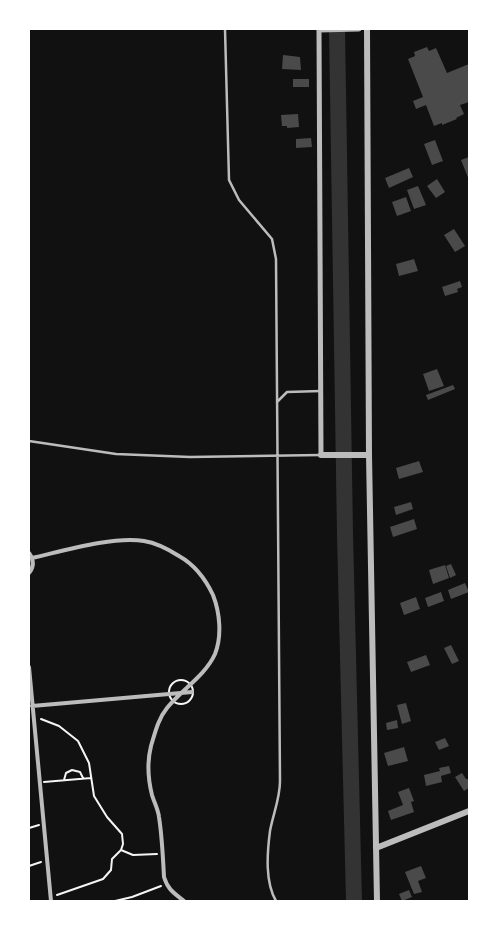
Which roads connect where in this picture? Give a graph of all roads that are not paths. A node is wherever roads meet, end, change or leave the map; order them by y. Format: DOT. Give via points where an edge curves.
graph roads {
  1 [pos="225,29"];
  2 [pos="359,29"];
  3 [pos="367,29"];
  4 [pos="321,30"];
  5 [pos="346,30"];
  6 [pos="321,391"];
  7 [pos="277,402"];
  8 [pos="29,441"];
  9 [pos="325,455"];
  10 [pos="369,455"];
  11 [pos="278,456"];
  12 [pos="29,553"];
  13 [pos="32,558"];
  14 [pos="29,573"];
  15 [pos="29,667"];
  16 [pos="182,692"];
  17 [pos="192,692"];
  18 [pos="32,706"];
  19 [pos="469,810"];
  20 [pos="376,848"];
  21 [pos="51,899"];
  22 [pos="184,901"];
  23 [pos="276,901"];
  24 [pos="377,901"];
  1 -- 7 [label="lane" via="229,180 240,200 272,239 276,259"];
  2 -- 5 [label="street"];
  3 -- 10 [label="street"];
  4 -- 5 [label="street"];
  4 -- 6 [label="street"];
  6 -- 7 [label="lane" via="287,392"];
  6 -- 9 [label="street"];
  7 -- 11 [label="lane"];
  8 -- 11 [label="lane" via="116,454"];
  9 -- 10 [label="street"];
  9 -- 11 [label="lane"];
  10 -- 20 [label="street"];
  11 -- 23 [label="lane" via="280,787 270,830 268,880"];
  12 -- 13 [label="street"];
  13 -- 14 [label="street" via="33,566"];
  13 -- 16 [label="street" via="82,546 143,541 163,546 196,567 218,607 219,628 215,654 208,666"];
  15 -- 18 [label="street"];
  16 -- 17 [label="street"];
  16 -- 18 [label="street"];
  16 -- 22 [label="street" via="156,727 148,758 166,884"];
  18 -- 21 [label="street"];
  19 -- 20 [label="street"];
  20 -- 24 [label="street"];
}
